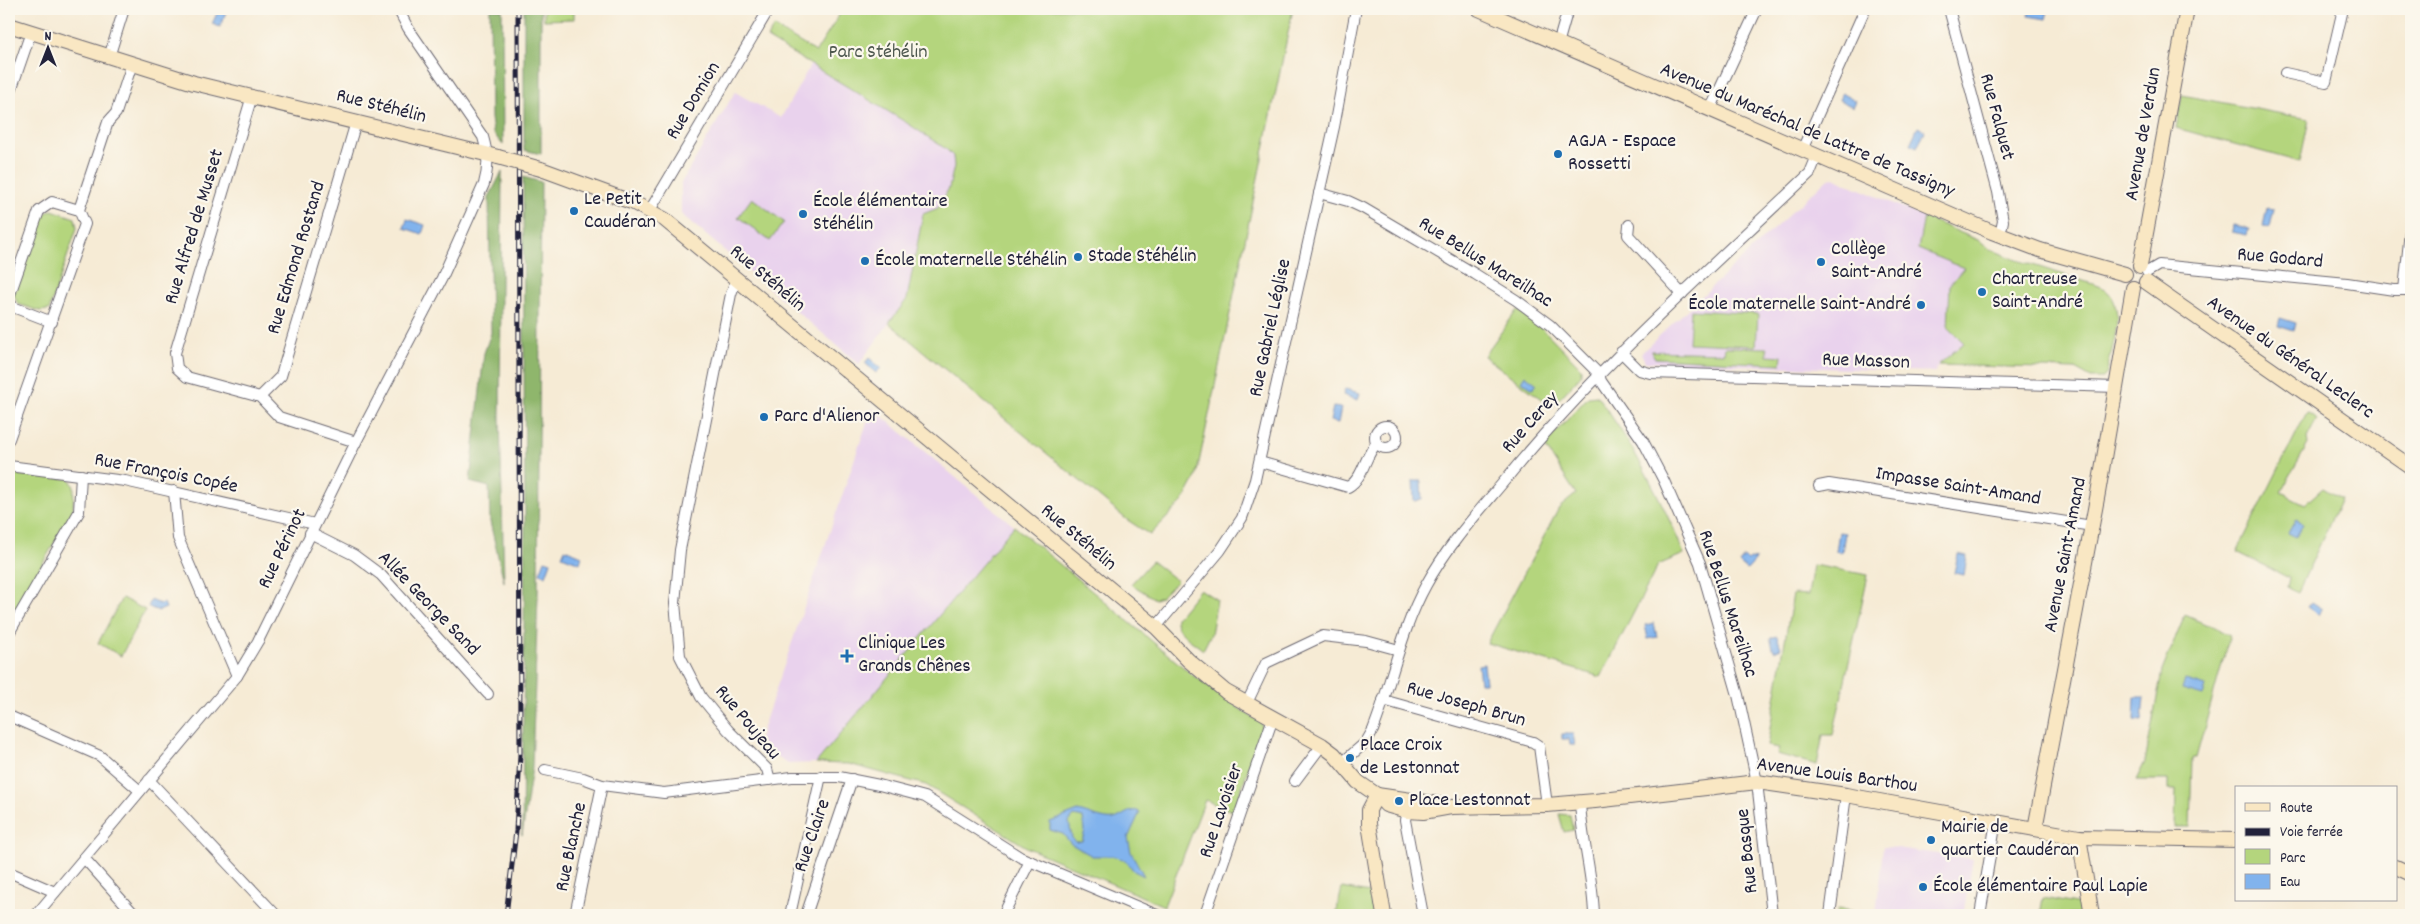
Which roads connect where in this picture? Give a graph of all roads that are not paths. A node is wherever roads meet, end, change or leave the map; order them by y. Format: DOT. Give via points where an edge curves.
graph roads {
  1 [pos="124,9"];
  2 [pos="398,9"];
  3 [pos="769,9"];
  4 [pos="1356,9"];
  5 [pos="1479,9"];
  6 [pos="1568,9"];
  7 [pos="1757,9"];
  8 [pos="1865,9"];
  9 [pos="1949,9"];
  10 [pos="2187,9"];
  11 [pos="2343,9"];
  12 [pos="9,25"];
  13 [pos="31,32"];
  14 [pos="1558,44"];
  15 [pos="109,57"];
  16 [pos="132,64"];
  17 [pos="2284,73"];
  18 [pos="9,96"];
  19 [pos="252,96"];
  20 [pos="1710,110"];
  21 [pos="356,122"];
  22 [pos="1802,150"];
  23 [pos="492,156"];
  24 [pos="1816,156"];
  25 [pos="1319,193"];
  26 [pos="79,210"];
  27 [pos="650,210"];
  28 [pos="2411,222"];
  29 [pos="1629,225"];
  30 [pos="2000,235"];
  31 [pos="2144,273"];
  32 [pos="2126,274"];
  33 [pos="736,280"];
  34 [pos="2133,288"];
  35 [pos="2408,290"];
  36 [pos="1682,294"];
  37 [pos="9,297"];
  38 [pos="9,301"];
  39 [pos="52,322"];
  40 [pos="1621,352"];
  41 [pos="1599,374"];
  42 [pos="2116,387"];
  43 [pos="260,397"];
  44 [pos="9,439"];
  45 [pos="356,442"];
  46 [pos="1377,443"];
  47 [pos="1260,462"];
  48 [pos="9,466"];
  49 [pos="2411,467"];
  50 [pos="80,475"];
  51 [pos="1819,486"];
  52 [pos="174,491"];
  53 [pos="2092,526"];
  54 [pos="313,529"];
  55 [pos="1156,627"];
  56 [pos="9,632"];
  57 [pos="1399,650"];
  58 [pos="237,676"];
  59 [pos="488,694"];
  60 [pos="1383,700"];
  61 [pos="1246,705"];
  62 [pos="9,716"];
  63 [pos="1273,718"];
  64 [pos="1322,745"];
  65 [pos="1342,763"];
  66 [pos="545,770"];
  67 [pos="821,776"];
  68 [pos="852,779"];
  69 [pos="149,780"];
  70 [pos="770,780"];
  71 [pos="1294,781"];
  72 [pos="1757,782"];
  73 [pos="602,785"];
  74 [pos="140,791"];
  75 [pos="1377,795"];
  76 [pos="1846,795"];
  77 [pos="1580,802"];
  78 [pos="1547,805"];
  79 [pos="1451,806"];
  80 [pos="1407,812"];
  81 [pos="1996,822"];
  82 [pos="2035,829"];
  83 [pos="2079,836"];
  84 [pos="2235,840"];
  85 [pos="84,858"];
  86 [pos="1030,861"];
  87 [pos="2398,869"];
  88 [pos="9,872"];
  89 [pos="2411,874"];
  90 [pos="55,892"];
  91 [pos="794,900"];
  92 [pos="808,904"];
  93 [pos="36,915"];
  94 [pos="135,915"];
  95 [pos="276,915"];
  96 [pos="575,915"];
  97 [pos="790,915"];
  98 [pos="806,915"];
  99 [pos="1003,915"];
  100 [pos="1157,915"];
  101 [pos="1205,915"];
  102 [pos="1384,915"];
  103 [pos="1423,915"];
  104 [pos="1594,915"];
  105 [pos="1772,915"];
  106 [pos="1830,915"];
  107 [pos="1980,915"];
  108 [pos="2092,915"];
  1 -- 15 [label="street"];
  2 -- 23 [label="street" via="479,130"];
  3 -- 27 [label="street, Rue Domion"];
  4 -- 25 [label="street, Rue Gabriel Léglise"];
  5 -- 14 [label="street, Avenue du Maréchal de Lattre de Tassigny"];
  6 -- 14 [label="street"];
  7 -- 20 [label="street"];
  8 -- 22 [label="street"];
  9 -- 30 [label="street, Rue Falquet" via="1998,192 2002,221"];
  10 -- 31 [label="street, Avenue de Verdun"];
  11 -- 17 [label="street" via="2326,82"];
  12 -- 13 [label="street, Rue Stéhélin"];
  13 -- 15 [label="street, Rue Stéhélin"];
  13 -- 18 [label="street"];
  14 -- 20 [label="street, Avenue du Maréchal de Lattre de Tassigny"];
  15 -- 16 [label="street, Rue Stéhélin"];
  16 -- 19 [label="street, Rue Stéhélin"];
  16 -- 26 [label="street" via="116,112 108,122"];
  19 -- 21 [label="street, Rue Stéhélin"];
  19 -- 43 [label="street, Rue Alfred de Musset" via="175,354 177,368 187,377"];
  20 -- 22 [label="street, Avenue du Maréchal de Lattre de Tassigny"];
  21 -- 23 [label="street, Rue Stéhélin"];
  21 -- 43 [label="street, Rue Edmond Rostand" via="281,376"];
  22 -- 24 [label="street, Avenue du Maréchal de Lattre de Tassigny"];
  23 -- 27 [label="street, Rue Stéhélin, bridge" via="541,169"];
  23 -- 45 [label="street, Rue Périnot" via="484,184 446,270"];
  24 -- 30 [label="street, Avenue du Maréchal de Lattre de Tassigny"];
  24 -- 36 [label="street, Rue Cerey" via="1810,173"];
  25 -- 41 [label="street, Rue Bellus Mareilhac" via="1363,208 1492,284 1550,324"];
  25 -- 47 [label="street, Rue Gabriel Léglise"];
  26 -- 37 [label="street" via="52,202 40,211"];
  26 -- 39 [label="street" via="85,224"];
  27 -- 33 [label="street, Rue Stéhélin"];
  28 -- 35 [label="street"];
  29 -- 36 [label="street" via="1628,235"];
  30 -- 32 [label="street, Avenue du Maréchal de Lattre de Tassigny"];
  31 -- 32 [label="street" via="2131,267"];
  31 -- 34 [label="street" via="2142,287"];
  31 -- 35 [label="street, Rue Godard" via="2159,265"];
  31 -- 49 [label="street, Avenue du Général Leclerc"];
  32 -- 34 [label="street" via="2126,282"];
  33 -- 55 [label="street, Rue Stéhélin"];
  33 -- 70 [label="street, Rue Poujeau" via="680,550 675,602 680,656 701,697 767,769"];
  34 -- 42 [label="street, Avenue Saint-Amand"];
  36 -- 40 [label="street, Rue Cerey"];
  38 -- 39 [label="street" via="13,307"];
  39 -- 44 [label="street"];
  40 -- 41 [label="street, Rue Cerey"];
  40 -- 42 [label="street, Rue Masson" via="1639,370 1650,372"];
  41 -- 57 [label="street, Rue Cerey" via="1527,453 1450,548 1426,585"];
  41 -- 72 [label="street, Rue Bellus Mareilhac" via="1643,441 1700,563 1738,695"];
  42 -- 53 [label="street, Avenue Saint-Amand"];
  43 -- 45 [label="street" via="279,417"];
  45 -- 54 [label="street, Rue Périnot"];
  46 -- 47 [label="street" via="1359,477 1348,487"];
  47 -- 55 [label="street, Rue Gabriel Léglise" via="1242,518 1220,551"];
  48 -- 50 [label="street, Rue François Copée"];
  50 -- 52 [label="street, Rue François Copée"];
  50 -- 56 [label="street" via="79,512"];
  51 -- 53 [label="street, Impasse Saint-Amand" via="1829,484"];
  52 -- 54 [label="street, Rue François Copée"];
  52 -- 58 [label="street" via="178,538"];
  53 -- 82 [label="street, Avenue Saint-Amand"];
  54 -- 58 [label="street, Rue Périnot" via="258,641"];
  54 -- 59 [label="street, Allée George Sand" via="381,575"];
  55 -- 61 [label="street, Rue Stéhélin" via="1188,660"];
  57 -- 60 [label="street, Rue Cerey"];
  57 -- 61 [label="street" via="1366,641 1323,636 1266,663"];
  58 -- 69 [label="street, Rue Périnot"];
  60 -- 65 [label="street, Rue Cerey" via="1366,742"];
  60 -- 78 [label="street, Rue Joseph Brun" via="1533,742 1539,746 1542,757"];
  61 -- 63 [label="street, Rue Stéhélin"];
  62 -- 74 [label="street" via="100,756"];
  63 -- 64 [label="street, Rue Stéhélin"];
  63 -- 101 [label="street, Rue Lavoisier"];
  64 -- 65 [label="street, Rue Stéhélin"];
  64 -- 71 [label="street"];
  65 -- 75 [label="street, Rue Stéhélin" via="1358,782"];
  66 -- 73 [label="street"];
  67 -- 68 [label="street, Rue Poujeau"];
  67 -- 70 [label="street, Rue Poujeau"];
  67 -- 91 [label="street, Rue Claire"];
  68 -- 86 [label="street, Rue Poujeau" via="924,798"];
  68 -- 92 [label="street, Rue Claire"];
  69 -- 74 [label="street, Rue Périnot"];
  69 -- 95 [label="street"];
  70 -- 73 [label="street" via="664,793"];
  72 -- 76 [label="street, Avenue Louis Barthou"];
  72 -- 77 [label="street, Avenue Louis Barthou"];
  72 -- 105 [label="street, Rue Basque"];
  73 -- 96 [label="street, Rue Blanche"];
  74 -- 85 [label="street, Rue Périnot"];
  75 -- 79 [label="street"];
  75 -- 80 [label="street, Avenue Louis Barthou" via="1386,805"];
  75 -- 102 [label="street" via="1369,810 1369,824"];
  76 -- 81 [label="street, Avenue Louis Barthou"];
  76 -- 106 [label="street"];
  77 -- 78 [label="street, Avenue Louis Barthou"];
  77 -- 104 [label="street"];
  78 -- 79 [label="street, Avenue Louis Barthou"];
  79 -- 80 [label="street, Avenue Louis Barthou"];
  80 -- 103 [label="street" via="1405,820"];
  81 -- 82 [label="street, Avenue Louis Barthou"];
  81 -- 107 [label="street"];
  82 -- 83 [label="street, Avenue Louis Barthou"];
  83 -- 84 [label="street, Avenue Louis Barthou"];
  83 -- 108 [label="street"];
  85 -- 90 [label="street, Rue Périnot"];
  85 -- 94 [label="street"];
  86 -- 99 [label="street"];
  86 -- 100 [label="street, Rue Poujeau"];
  87 -- 89 [label="street"];
  88 -- 90 [label="street"];
  90 -- 93 [label="street, Rue Périnot"];
  91 -- 92 [label="street, Rue Claire"];
  91 -- 97 [label="street, Rue Claire"];
  92 -- 98 [label="street, Rue Claire"];
}
